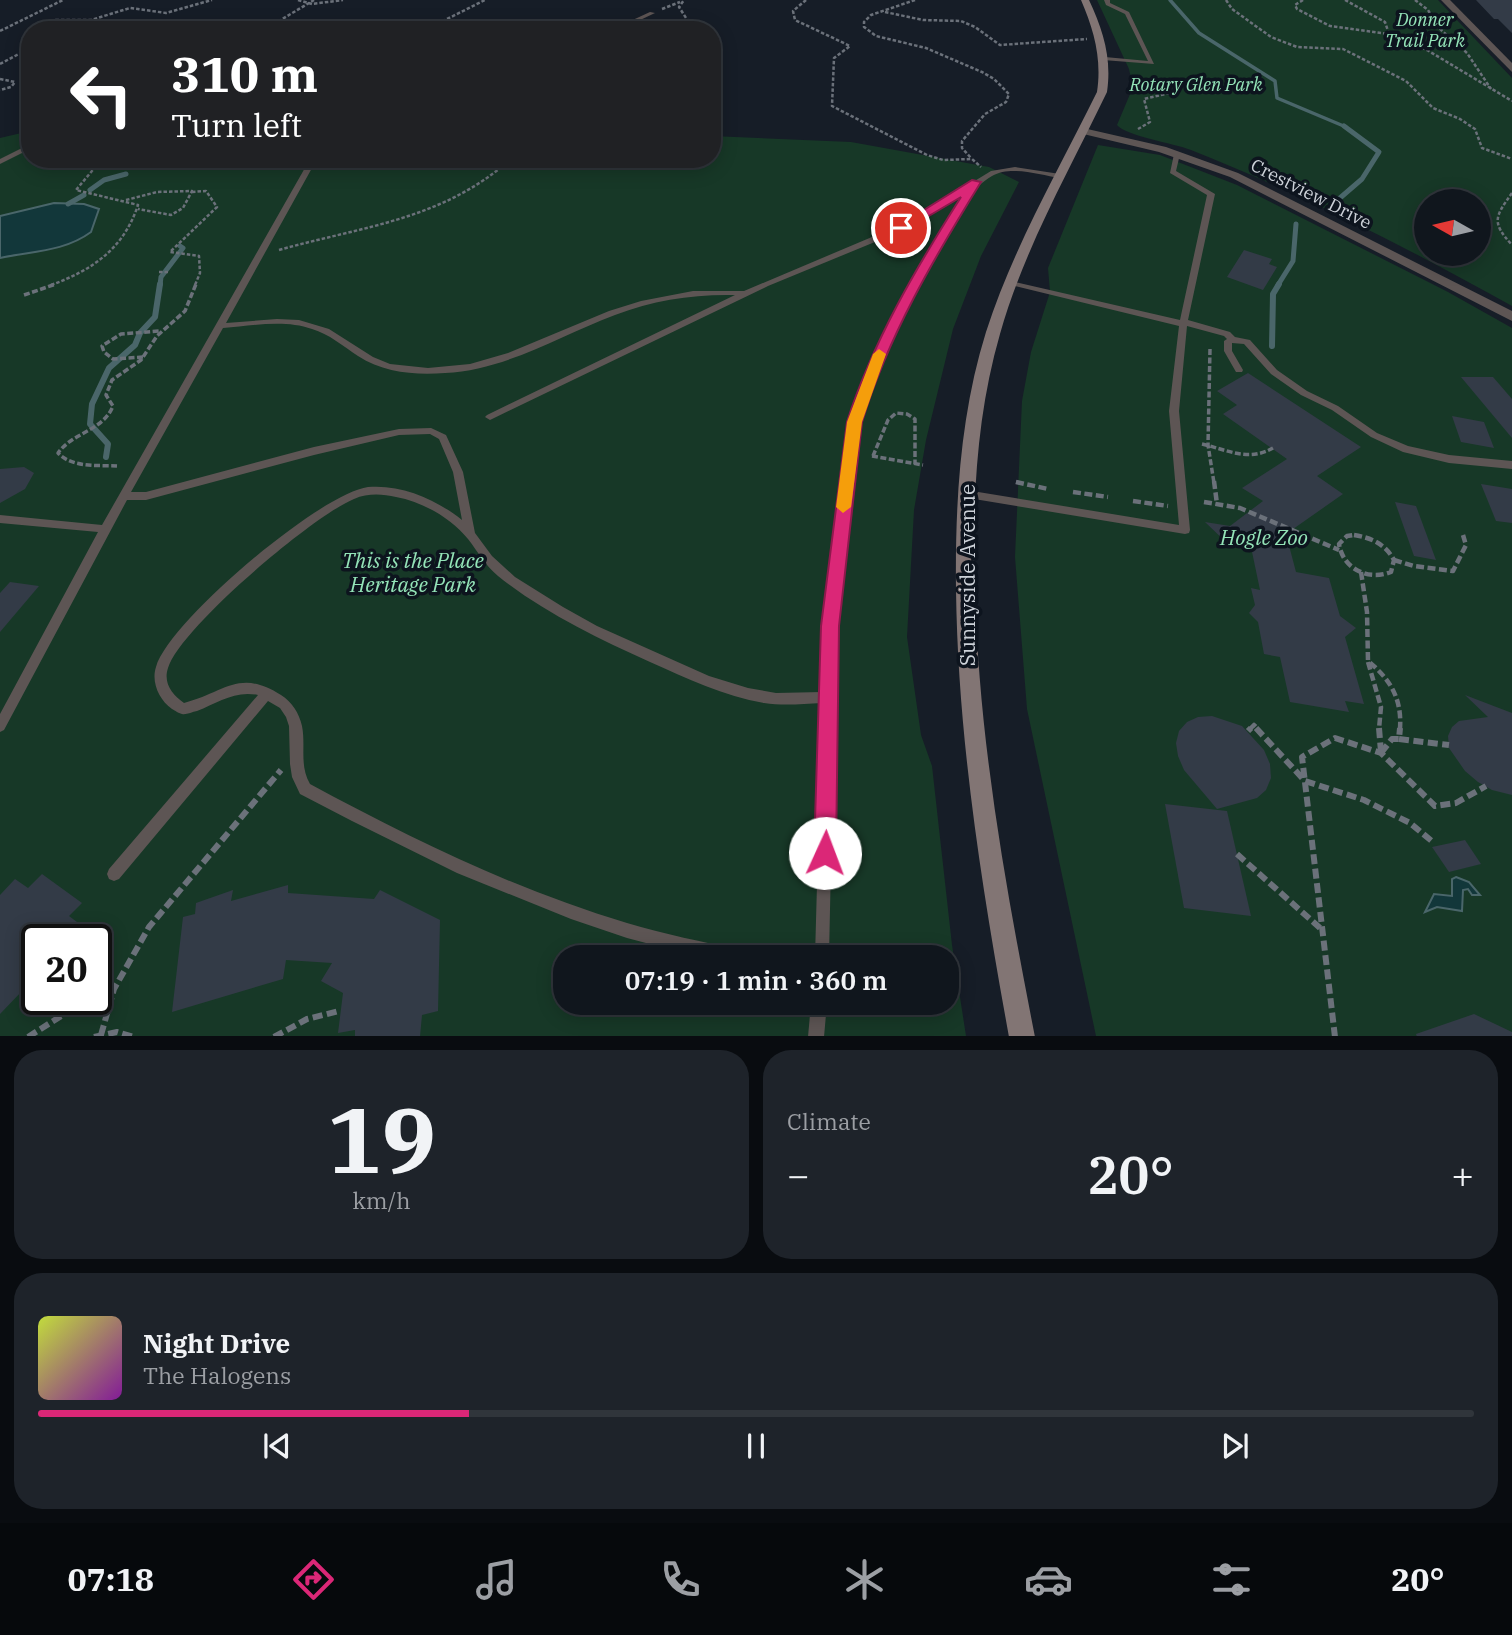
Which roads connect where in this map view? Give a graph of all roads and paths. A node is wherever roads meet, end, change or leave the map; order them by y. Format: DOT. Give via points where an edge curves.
graph roads {
  1 [pos="63,0"];
  2 [pos="212,0"];
  3 [pos="298,0"];
  4 [pos="314,0"];
  5 [pos="342,0"];
  6 [pos="485,0"];
  7 [pos="806,0"];
  8 [pos="915,0"];
  9 [pos="1085,0"];
  10 [pos="1107,0"];
  11 [pos="1226,0"];
  12 [pos="1303,0"];
  13 [pos="1345,0"];
  14 [pos="1415,0"];
  15 [pos="1445,0"];
  16 [pos="307,4"];
  17 [pos="881,12"];
  18 [pos="652,13"];
  19 [pos="54,21"];
  20 [pos="279,21"];
  21 [pos="443,21"];
  22 [pos="634,21"];
  23 [pos="687,21"];
  24 [pos="0,31"];
  25 [pos="1389,34"];
  26 [pos="1100,38"];
  27 [pos="21,53"];
  28 [pos="1105,59"];
  29 [pos="0,64"];
  30 [pos="1512,69"];
  31 [pos="0,79"];
  32 [pos="1491,89"];
  33 [pos="0,90"];
  34 [pos="1170,93"];
  35 [pos="1512,101"];
  36 [pos="1132,130"];
  37 [pos="1083,131"];
  38 [pos="21,151"];
  39 [pos="1177,153"];
  40 [pos="972,159"];
  41 [pos="1512,159"];
  42 [pos="0,162"];
  43 [pos="95,168"];
  44 [pos="309,168"];
  45 [pos="502,168"];
  46 [pos="989,174"];
  47 [pos="1060,176"];
  48 [pos="976,182"];
  49 [pos="192,192"];
  50 [pos="1512,193"];
  51 [pos="125,201"];
  52 [pos="138,209"];
  53 [pos="1512,245"];
  54 [pos="256,260"];
  55 [pos="159,272"];
  56 [pos="168,272"];
  57 [pos="1011,283"];
  58 [pos="745,293"];
  59 [pos="24,295"];
  60 [pos="1512,317"];
  61 [pos="1184,323"];
  62 [pos="220,326"];
  63 [pos="161,331"];
  64 [pos="1233,340"];
  65 [pos="1210,349"];
  66 [pos="143,357"];
  67 [pos="1239,370"];
  68 [pos="490,417"];
  69 [pos="1202,444"];
  70 [pos="1208,445"];
  71 [pos="1273,448"];
  72 [pos="915,464"];
  73 [pos="923,465"];
  74 [pos="1512,465"];
  75 [pos="117,466"];
  76 [pos="1016,482"];
  77 [pos="1048,489"];
  78 [pos="1073,492"];
  79 [pos="966,494"];
  80 [pos="123,496"];
  81 [pos="1108,497"];
  82 [pos="1133,500"];
  83 [pos="1204,502"];
  84 [pos="1217,504"];
  85 [pos="1168,506"];
  86 [pos="0,519"];
  87 [pos="105,529"];
  88 [pos="470,534"];
  89 [pos="1462,534"];
  90 [pos="1339,550"];
  91 [pos="1394,560"];
  92 [pos="1362,572"];
  93 [pos="1368,661"];
  94 [pos="267,693"];
  95 [pos="829,697"];
  96 [pos="0,726"];
  97 [pos="1248,732"];
  98 [pos="1399,739"];
  99 [pos="1449,745"];
  100 [pos="297,751"];
  101 [pos="1381,753"];
  102 [pos="1305,781"];
  103 [pos="1486,786"];
  104 [pos="1433,842"];
  105 [pos="1237,854"];
  106 [pos="114,874"];
  107 [pos="1321,929"];
  108 [pos="675,945"];
  109 [pos="822,945"];
  110 [pos="114,989"];
  111 [pos="339,1011"];
  112 [pos="59,1015"];
  113 [pos="818,1015"];
  114 [pos="29,1036"];
  115 [pos="98,1036"];
  116 [pos="131,1036"];
  117 [pos="276,1036"];
  118 [pos="816,1036"];
  119 [pos="1022,1036"];
  120 [pos="1335,1036"];
  1 -- 24 [label="path"];
  2 -- 19 [label="path" via="162,13 130,8 91,20"];
  3 -- 16 [label="path"];
  4 -- 16 [label="path"];
  5 -- 16 [label="path"];
  6 -- 21 [label="path"];
  7 -- 40 [label="path" via="795,6 795,20 850,46 833,61 832,106 927,155 943,160"];
  8 -- 17 [label="path"];
  9 -- 26 [label="main road, Sunnyside Avenue"];
  10 -- 28 [label="lane" via="1127,13 1152,63"];
  11 -- 41 [label="path" via="1232,9 1290,45 1343,49 1406,80 1433,108 1475,129 1482,148"];
  12 -- 25 [label="path" via="1295,5 1297,9 1320,22"];
  13 -- 25 [label="path" via="1385,22"];
  14 -- 32 [label="path" via="1467,53"];
  15 -- 30 [label="street"];
  16 -- 20 [label="path"];
  17 -- 26 [label="path" via="970,22 1000,45"];
  17 -- 40 [label="path" via="864,22 869,32 984,71 1009,94 1006,102 985,114 962,141"];
  18 -- 22 [label="lane"];
  18 -- 23 [label="path" via="684,0 679,7"];
  25 -- 32 [label="path" via="1427,50"];
  26 -- 28 [label="main road, Sunnyside Avenue"];
  27 -- 29 [label="path"];
  28 -- 37 [label="main road, Sunnyside Avenue" via="1102,92"];
  31 -- 33 [label="path" via="15,83"];
  32 -- 35 [label="path"];
  34 -- 36 [label="path" via="1144,99 1150,122"];
  37 -- 39 [label="street, Crestview Drive"];
  37 -- 47 [label="main road, Sunnyside Avenue"];
  38 -- 42 [label="lane"];
  39 -- 60 [label="street, Crestview Drive" via="1256,185"];
  39 -- 61 [label="lane" via="1172,172 1211,194"];
  40 -- 46 [label="path"];
  43 -- 51 [label="path" via="76,191"];
  44 -- 54 [label="lane"];
  45 -- 54 [label="path" via="446,203"];
  46 -- 47 [label="lane" via="1007,169"];
  46 -- 48 [label="lane"];
  47 -- 57 [label="main road, Sunnyside Avenue"];
  48 -- 58 [label="lane" via="901,228"];
  48 -- 95 [label="lane" via="893,325 855,422 830,626"];
  49 -- 51 [label="path" via="157,192"];
  49 -- 52 [label="path" via="182,210 173,215"];
  49 -- 63 [label="path" via="206,191 217,207 170,252 199,256 201,270 185,311"];
  50 -- 53 [label="path" via="1497,214 1498,229"];
  51 -- 52 [label="path"];
  52 -- 59 [label="path" via="129,233 107,257 70,278"];
  54 -- 62 [label="lane"];
  55 -- 56 [label="path"];
  57 -- 61 [label="lane"];
  57 -- 79 [label="main road, Sunnyside Avenue" via="985,366"];
  58 -- 62 [label="lane" via="706,292 638,304 515,354 451,369 384,365 336,337 297,323"];
  58 -- 68 [label="lane"];
  61 -- 64 [label="lane" via="1227,334"];
  61 -- 79 [label="lane" via="1174,411 1185,530"];
  62 -- 80 [label="lane"];
  63 -- 66 [label="path"];
  63 -- 66 [label="path" via="125,332 101,349 110,359"];
  64 -- 67 [label="lane" via="1228,341 1228,351"];
  64 -- 74 [label="lane" via="1247,342 1274,372 1374,435 1406,449 1449,459"];
  65 -- 70 [label="path"];
  66 -- 75 [label="path" via="110,383 106,395 113,409 108,417 61,447 58,455 82,465"];
  69 -- 70 [label="path"];
  70 -- 71 [label="path" via="1245,458 1263,456"];
  70 -- 84 [label="path"];
  72 -- 72 [label="path" via="870,456 896,413 915,419"];
  72 -- 73 [label="path"];
  76 -- 77 [label="path"];
  78 -- 81 [label="path"];
  79 -- 119 [label="main road, Sunnyside Avenue" via="966,641 975,761"];
  80 -- 87 [label="lane"];
  80 -- 88 [label="lane" via="146,496 399,432 431,431 443,437 458,472"];
  82 -- 85 [label="path"];
  83 -- 84 [label="path"];
  84 -- 90 [label="path" via="1240,508"];
  86 -- 87 [label="lane"];
  87 -- 96 [label="lane"];
  88 -- 94 [label="lane" via="441,509 407,495 371,492 343,499 226,589 188,626 162,665 166,696 183,709 243,688"];
  88 -- 95 [label="lane" via="490,563 618,644 743,692 777,699"];
  89 -- 91 [label="path" via="1466,545 1453,571"];
  90 -- 91 [label="path" via="1347,536 1362,536 1378,542"];
  90 -- 92 [label="path" via="1344,560"];
  91 -- 92 [label="path" via="1394,569 1387,575"];
  92 -- 93 [label="path"];
  93 -- 98 [label="path" via="1397,693"];
  93 -- 101 [label="path" via="1381,707"];
  94 -- 100 [label="lane" via="284,702 292,713"];
  94 -- 106 [label="lane"];
  95 -- 109 [label="lane"];
  97 -- 102 [label="path" via="1254,725"];
  98 -- 99 [label="path"];
  98 -- 101 [label="path" via="1392,739"];
  100 -- 108 [label="lane" via="295,766 305,789 379,830 581,918"];
  100 -- 110 [label="path" via="149,928"];
  101 -- 102 [label="path" via="1335,737 1302,757"];
  101 -- 103 [label="path" via="1435,806 1456,803"];
  102 -- 104 [label="path" via="1364,800 1410,823"];
  102 -- 107 [label="path"];
  105 -- 107 [label="path"];
  107 -- 120 [label="path"];
  110 -- 115 [label="path"];
  111 -- 117 [label="path" via="307,1019"];
  112 -- 114 [label="path"];
  113 -- 118 [label="lane"];
  115 -- 116 [label="path" via="117,1032"];
}
